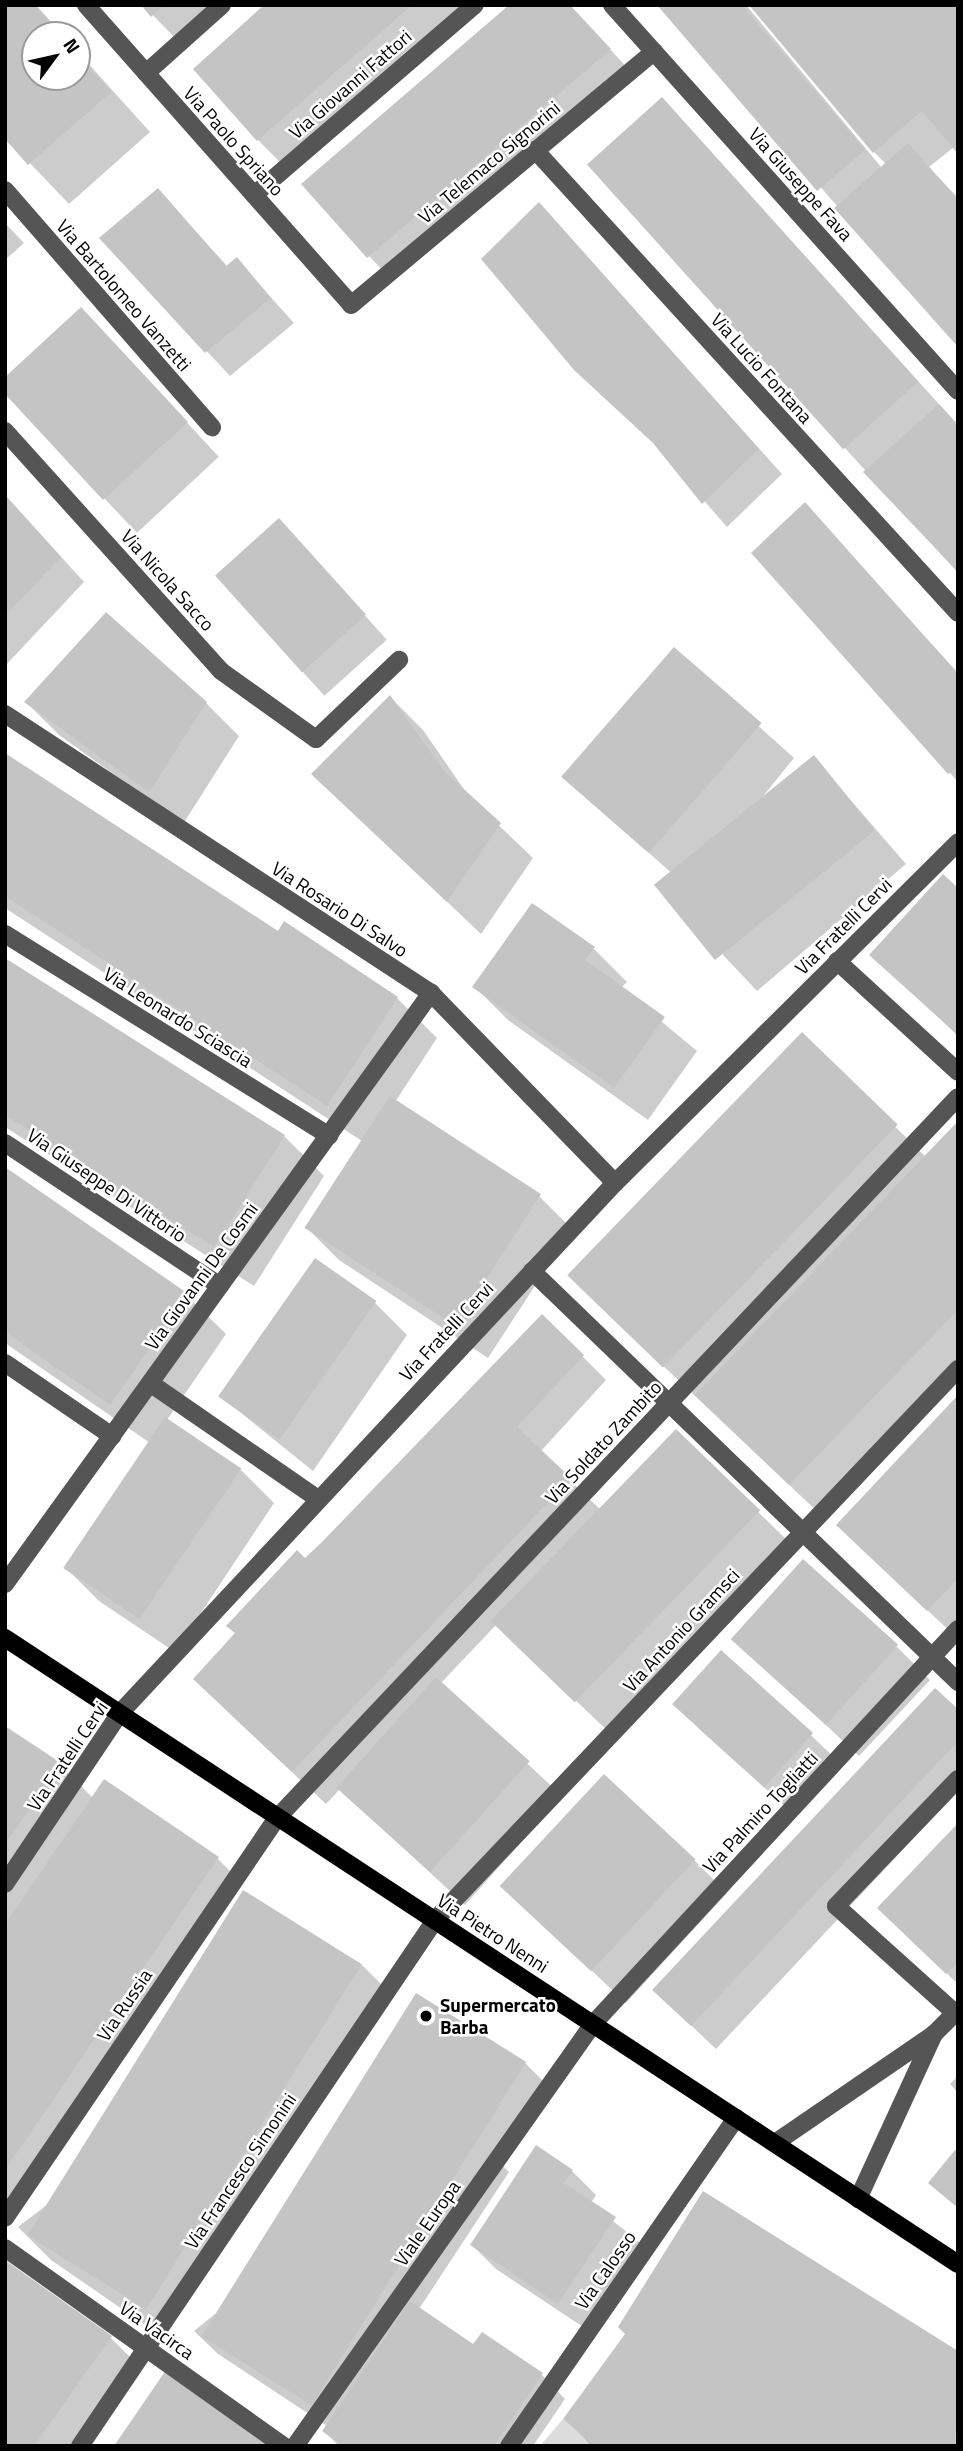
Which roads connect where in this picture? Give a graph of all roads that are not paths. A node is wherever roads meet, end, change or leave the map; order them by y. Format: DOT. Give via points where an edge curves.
graph roads {
  1 [pos="86,5"];
  2 [pos="222,5"];
  3 [pos="475,5"];
  4 [pos="612,5"];
  5 [pos="654,52"];
  6 [pos="146,73"];
  7 [pos="536,150"];
  8 [pos="5,190"];
  9 [pos="254,195"];
  10 [pos="351,305"];
  11 [pos="958,391"];
  12 [pos="212,427"];
  13 [pos="5,431"];
  14 [pos="958,614"];
  15 [pos="399,660"];
  16 [pos="5,714"];
  17 [pos="958,842"];
  18 [pos="5,934"];
  19 [pos="837,961"];
  20 [pos="431,993"];
  21 [pos="958,1072"];
  22 [pos="958,1097"];
  23 [pos="329,1136"];
  24 [pos="5,1143"];
  25 [pos="615,1183"];
  26 [pos="532,1271"];
  27 [pos="220,1286"];
  28 [pos="5,1363"];
  29 [pos="958,1369"];
  30 [pos="150,1383"];
  31 [pos="669,1402"];
  32 [pos="112,1436"];
  33 [pos="318,1499"];
  34 [pos="803,1532"];
  35 [pos="5,1584"];
  36 [pos="958,1629"];
  37 [pos="8,1645"];
  38 [pos="932,1657"];
  39 [pos="958,1682"];
  40 [pos="120,1713"];
  41 [pos="958,1779"];
  42 [pos="278,1817"];
  43 [pos="5,1884"];
  44 [pos="435,1920"];
  45 [pos="956,2011"];
  46 [pos="593,2024"];
  47 [pos="934,2034"];
  48 [pos="737,2118"];
  49 [pos="775,2143"];
  50 [pos="858,2199"];
  51 [pos="5,2218"];
  52 [pos="5,2248"];
  53 [pos="958,2264"];
  54 [pos="146,2348"];
  55 [pos="80,2446"];
  56 [pos="284,2446"];
  57 [pos="295,2446"];
  58 [pos="509,2446"];
  1 -- 6 [label="street, Via Paolo Spriano"];
  2 -- 6 [label="street"];
  3 -- 9 [label="street, Via Giovanni Fattori"];
  4 -- 5 [label="street, Via Giuseppe Fava"];
  5 -- 7 [label="street, Via Telemaco Signorini"];
  5 -- 11 [label="street, Via Giuseppe Fava"];
  6 -- 9 [label="street, Via Paolo Spriano"];
  7 -- 10 [label="street, Via Telemaco Signorini"];
  7 -- 14 [label="street, Via Lucio Fontana"];
  8 -- 12 [label="street, Via Bartolomeo Vanzetti"];
  9 -- 10 [label="street, Via Paolo Spriano"];
  13 -- 15 [label="street, Via Nicola Sacco" via="221,671 316,739"];
  16 -- 20 [label="street, Via Rosario Di Salvo"];
  17 -- 19 [label="street, Via Fratelli Cervi"];
  18 -- 23 [label="street, Via Leonardo Sciascia"];
  19 -- 21 [label="street"];
  19 -- 25 [label="street, Via Fratelli Cervi"];
  20 -- 23 [label="street, Via Giovanni De Cosmi"];
  20 -- 25 [label="street, Via Rosario Di Salvo"];
  22 -- 31 [label="street, Via Soldato Zambito"];
  23 -- 27 [label="street, Via Giovanni De Cosmi"];
  24 -- 27 [label="street, Via Giuseppe Di Vittorio"];
  25 -- 26 [label="street, Via Fratelli Cervi"];
  26 -- 31 [label="street"];
  26 -- 33 [label="street, Via Fratelli Cervi"];
  27 -- 30 [label="street, Via Giovanni De Cosmi"];
  28 -- 32 [label="street"];
  29 -- 34 [label="street, Via Antonio Gramsci"];
  30 -- 32 [label="street, Via Giovanni De Cosmi"];
  30 -- 33 [label="street"];
  31 -- 34 [label="street"];
  31 -- 42 [label="street, Via Soldato Zambito"];
  32 -- 35 [label="street, Via Giovanni De Cosmi"];
  33 -- 40 [label="street, Via Fratelli Cervi"];
  34 -- 38 [label="street"];
  34 -- 44 [label="street, Via Antonio Gramsci"];
  36 -- 38 [label="street, Via Palmiro Togliatti"];
  37 -- 40 [label="main road, Via Pietro Nenni"];
  38 -- 39 [label="street"];
  38 -- 46 [label="street, Via Palmiro Togliatti"];
  40 -- 42 [label="main road, Via Pietro Nenni"];
  40 -- 43 [label="street, Via Fratelli Cervi"];
  41 -- 45 [label="street" via="836,1906"];
  42 -- 44 [label="main road, Via Pietro Nenni"];
  42 -- 51 [label="street, Via Russia"];
  44 -- 46 [label="main road, Via Pietro Nenni"];
  44 -- 54 [label="street, Via Francesco Simonini"];
  45 -- 47 [label="street"];
  46 -- 48 [label="main road, Via Pietro Nenni"];
  46 -- 57 [label="street, Viale Europa"];
  47 -- 49 [label="street"];
  47 -- 50 [label="street"];
  48 -- 49 [label="main road, Via Pietro Nenni"];
  48 -- 58 [label="street, Via Calosso"];
  49 -- 50 [label="main road, Via Pietro Nenni"];
  50 -- 53 [label="main road, Via Pietro Nenni"];
  52 -- 54 [label="street, Via Vacirca"];
  54 -- 55 [label="street, Via Francesco Simonini"];
  54 -- 56 [label="street, Via Vacirca"];
}
